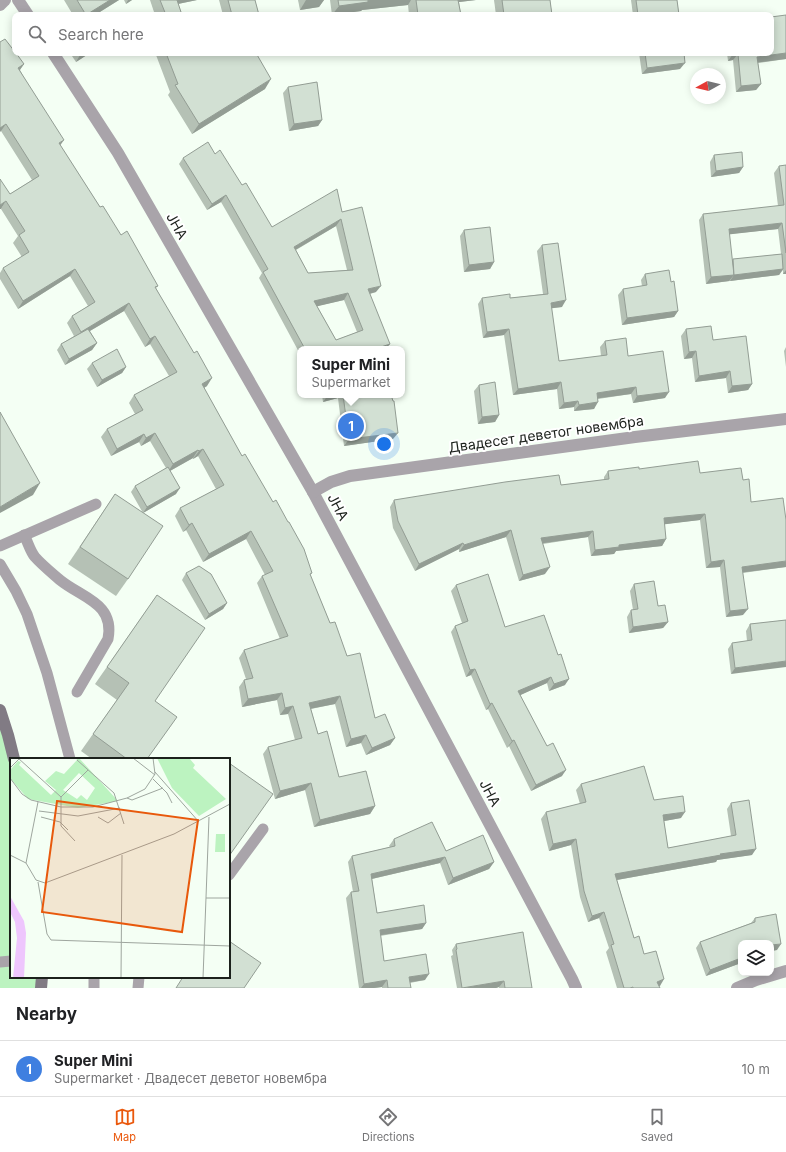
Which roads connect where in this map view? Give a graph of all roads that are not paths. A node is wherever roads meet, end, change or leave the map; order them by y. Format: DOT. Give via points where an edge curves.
graph roads {
  1 [pos="5,0"];
  2 [pos="18,0"];
  3 [pos="0,5"];
  4 [pos="26,12"];
  5 [pos="55,56"];
  6 [pos="786,419"];
  7 [pos="313,492"];
  8 [pos="96,504"];
  9 [pos="24,535"];
  10 [pos="0,546"];
  11 [pos="0,564"];
  12 [pos="77,692"];
  13 [pos="0,710"];
  14 [pos="14,758"];
  15 [pos="70,758"];
  16 [pos="263,829"];
  17 [pos="230,875"];
  18 [pos="10,961"];
  19 [pos="0,962"];
  20 [pos="786,971"];
  21 [pos="42,978"];
  22 [pos="139,978"];
  23 [pos="41,988"];
  24 [pos="138,988"];
  25 [pos="576,988"];
  26 [pos="737,988"];
  1 -- 3 [label="street"];
  2 -- 4 [label="street"];
  5 -- 7 [label="street, ЈНА" via="118,153"];
  6 -- 7 [label="street, Двадесет деветог новембра" via="350,476 331,482"];
  7 -- 25 [label="street, ЈНА"];
  8 -- 9 [label="lane"];
  9 -- 10 [label="lane"];
  9 -- 12 [label="lane" via="35,556 61,581 97,605 109,619 108,639"];
  11 -- 15 [label="lane" via="16,591 31,627 47,673"];
  13 -- 14 [label="street"];
  16 -- 17 [label="lane"];
  18 -- 19 [label="lane"];
  20 -- 26 [label="street"];
  21 -- 23 [label="street"];
  22 -- 24 [label="lane"];
}
